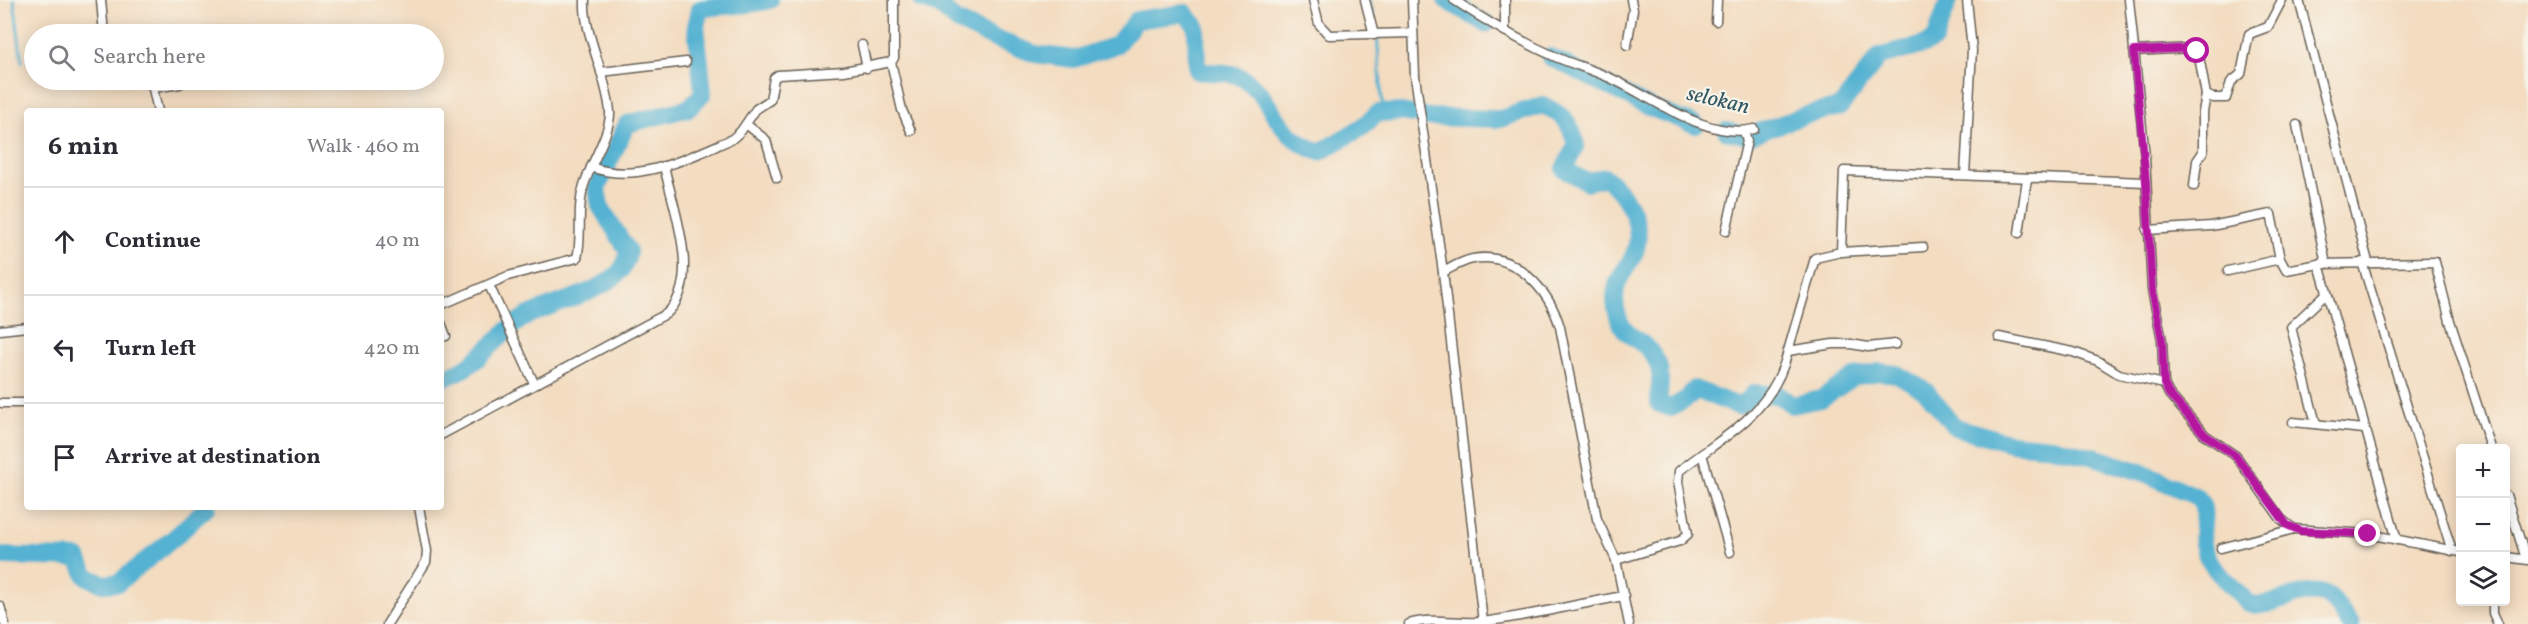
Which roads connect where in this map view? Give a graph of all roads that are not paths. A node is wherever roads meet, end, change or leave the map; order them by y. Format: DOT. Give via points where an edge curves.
graph roads {
  1 [pos="101,0"];
  2 [pos="585,0"];
  3 [pos="894,0"];
  4 [pos="1313,0"];
  5 [pos="1365,0"];
  6 [pos="1412,0"];
  7 [pos="1454,0"];
  8 [pos="1505,0"];
  9 [pos="1631,0"];
  10 [pos="1717,0"];
  11 [pos="1967,0"];
  12 [pos="2129,0"];
  13 [pos="2279,0"];
  14 [pos="2299,0"];
  15 [pos="1716,21"];
  16 [pos="103,24"];
  17 [pos="1505,31"];
  18 [pos="1413,33"];
  19 [pos="1378,35"];
  20 [pos="862,45"];
  21 [pos="1627,45"];
  22 [pos="2134,51"];
  23 [pos="686,62"];
  24 [pos="891,62"];
  25 [pos="867,68"];
  26 [pos="602,72"];
  27 [pos="154,90"];
  28 [pos="2206,95"];
  29 [pos="158,108"];
  30 [pos="746,124"];
  31 [pos="2297,124"];
  32 [pos="1754,129"];
  33 [pos="911,131"];
  34 [pos="1745,135"];
  35 [pos="664,166"];
  36 [pos="591,167"];
  37 [pos="1965,175"];
  38 [pos="777,178"];
  39 [pos="2027,178"];
  40 [pos="2146,182"];
  41 [pos="2194,186"];
  42 [pos="2147,230"];
  43 [pos="1726,231"];
  44 [pos="2019,233"];
  45 [pos="1923,247"];
  46 [pos="1841,252"];
  47 [pos="2280,259"];
  48 [pos="2365,262"];
  49 [pos="2322,264"];
  50 [pos="2228,271"];
  51 [pos="1443,272"];
  52 [pos="489,285"];
  53 [pos="2326,294"];
  54 [pos="444,304"];
  55 [pos="24,327"];
  56 [pos="0,330"];
  57 [pos="444,331"];
  58 [pos="446,336"];
  59 [pos="1999,338"];
  60 [pos="1896,344"];
  61 [pos="1788,351"];
  62 [pos="534,383"];
  63 [pos="2164,384"];
  64 [pos="2,403"];
  65 [pos="24,403"];
  66 [pos="2293,422"];
  67 [pos="2316,424"];
  68 [pos="2364,429"];
  69 [pos="444,433"];
  70 [pos="2490,444"];
  71 [pos="1702,454"];
  72 [pos="2506,498"];
  73 [pos="420,510"];
  74 [pos="2294,529"];
  75 [pos="2397,540"];
  76 [pos="2221,548"];
  77 [pos="1730,552"];
  78 [pos="2456,552"];
  79 [pos="2510,558"];
  80 [pos="1616,560"];
  81 [pos="2527,560"];
  82 [pos="1624,596"];
  83 [pos="0,606"];
  84 [pos="2493,606"];
  85 [pos="1443,622"];
  86 [pos="1483,622"];
  87 [pos="5,624"];
  88 [pos="387,624"];
  89 [pos="1409,624"];
  90 [pos="1629,624"];
  91 [pos="2498,624"];
  1 -- 16 [label="street"];
  2 -- 26 [label="street" via="586,25"];
  3 -- 24 [label="street"];
  4 -- 19 [label="street" via="1319,24 1329,35"];
  5 -- 19 [label="street"];
  6 -- 18 [label="street"];
  7 -- 17 [label="street"];
  8 -- 17 [label="street"];
  9 -- 21 [label="street"];
  10 -- 15 [label="street"];
  11 -- 37 [label="street" via="1972,50"];
  12 -- 22 [label="street"];
  13 -- 28 [label="street" via="2268,27 2249,34 2241,74 2230,84 2228,96"];
  14 -- 48 [label="street"];
  17 -- 34 [label="street" via="1558,58 1611,78 1679,114"];
  18 -- 19 [label="street"];
  18 -- 51 [label="street" via="1419,115"];
  20 -- 25 [label="street"];
  22 -- 28 [label="street" via="2193,48 2199,56"];
  22 -- 40 [label="street"];
  23 -- 26 [label="street"];
  24 -- 25 [label="street"];
  24 -- 33 [label="street"];
  25 -- 30 [label="street" via="778,75 774,78 772,97 756,109"];
  26 -- 36 [label="street" via="609,121"];
  27 -- 29 [label="street"];
  28 -- 41 [label="street" via="2203,152 2195,167"];
  30 -- 35 [label="street" via="732,139"];
  30 -- 38 [label="street" via="766,140"];
  31 -- 49 [label="street"];
  32 -- 34 [label="street"];
  34 -- 43 [label="street"];
  35 -- 36 [label="street" via="611,174"];
  35 -- 62 [label="street" via="686,265 677,305"];
  36 -- 52 [label="street" via="580,200 577,258 524,270"];
  37 -- 39 [label="street"];
  37 -- 46 [label="street" via="1844,171"];
  39 -- 40 [label="street"];
  39 -- 44 [label="street"];
  40 -- 42 [label="street"];
  42 -- 47 [label="street" via="2211,226 2271,214"];
  42 -- 63 [label="street"];
  45 -- 46 [label="street"];
  46 -- 61 [label="street" via="1814,260"];
  47 -- 49 [label="street" via="2286,270"];
  47 -- 50 [label="street"];
  48 -- 49 [label="street"];
  48 -- 70 [label="street" via="2435,262"];
  48 -- 78 [label="street"];
  49 -- 53 [label="street"];
  51 -- 80 [label="street" via="1474,258 1503,262 1532,279 1551,303 1560,327 1597,519"];
  51 -- 86 [label="street"];
  52 -- 54 [label="street"];
  52 -- 62 [label="street"];
  53 -- 67 [label="street" via="2291,327"];
  53 -- 68 [label="street"];
  55 -- 56 [label="street"];
  57 -- 58 [label="street"];
  59 -- 63 [label="street" via="2073,352 2119,374"];
  60 -- 61 [label="street" via="1833,344"];
  61 -- 71 [label="street" via="1771,393 1738,427"];
  62 -- 69 [label="street"];
  63 -- 74 [label="street" via="2205,435 2236,456 2281,519"];
  64 -- 65 [label="street"];
  66 -- 67 [label="street"];
  67 -- 68 [label="street"];
  68 -- 75 [label="street"];
  71 -- 77 [label="street"];
  71 -- 80 [label="street" via="1677,475 1688,534 1680,541"];
  72 -- 81 [label="street"];
  73 -- 88 [label="street" via="426,562"];
  74 -- 75 [label="street"];
  74 -- 76 [label="street"];
  75 -- 78 [label="street"];
  79 -- 81 [label="street"];
  80 -- 82 [label="street"];
  82 -- 86 [label="street"];
  82 -- 90 [label="street"];
  83 -- 87 [label="street"];
  84 -- 91 [label="street"];
  85 -- 86 [label="street"];
  85 -- 89 [label="street" via="1424,620"];
}
